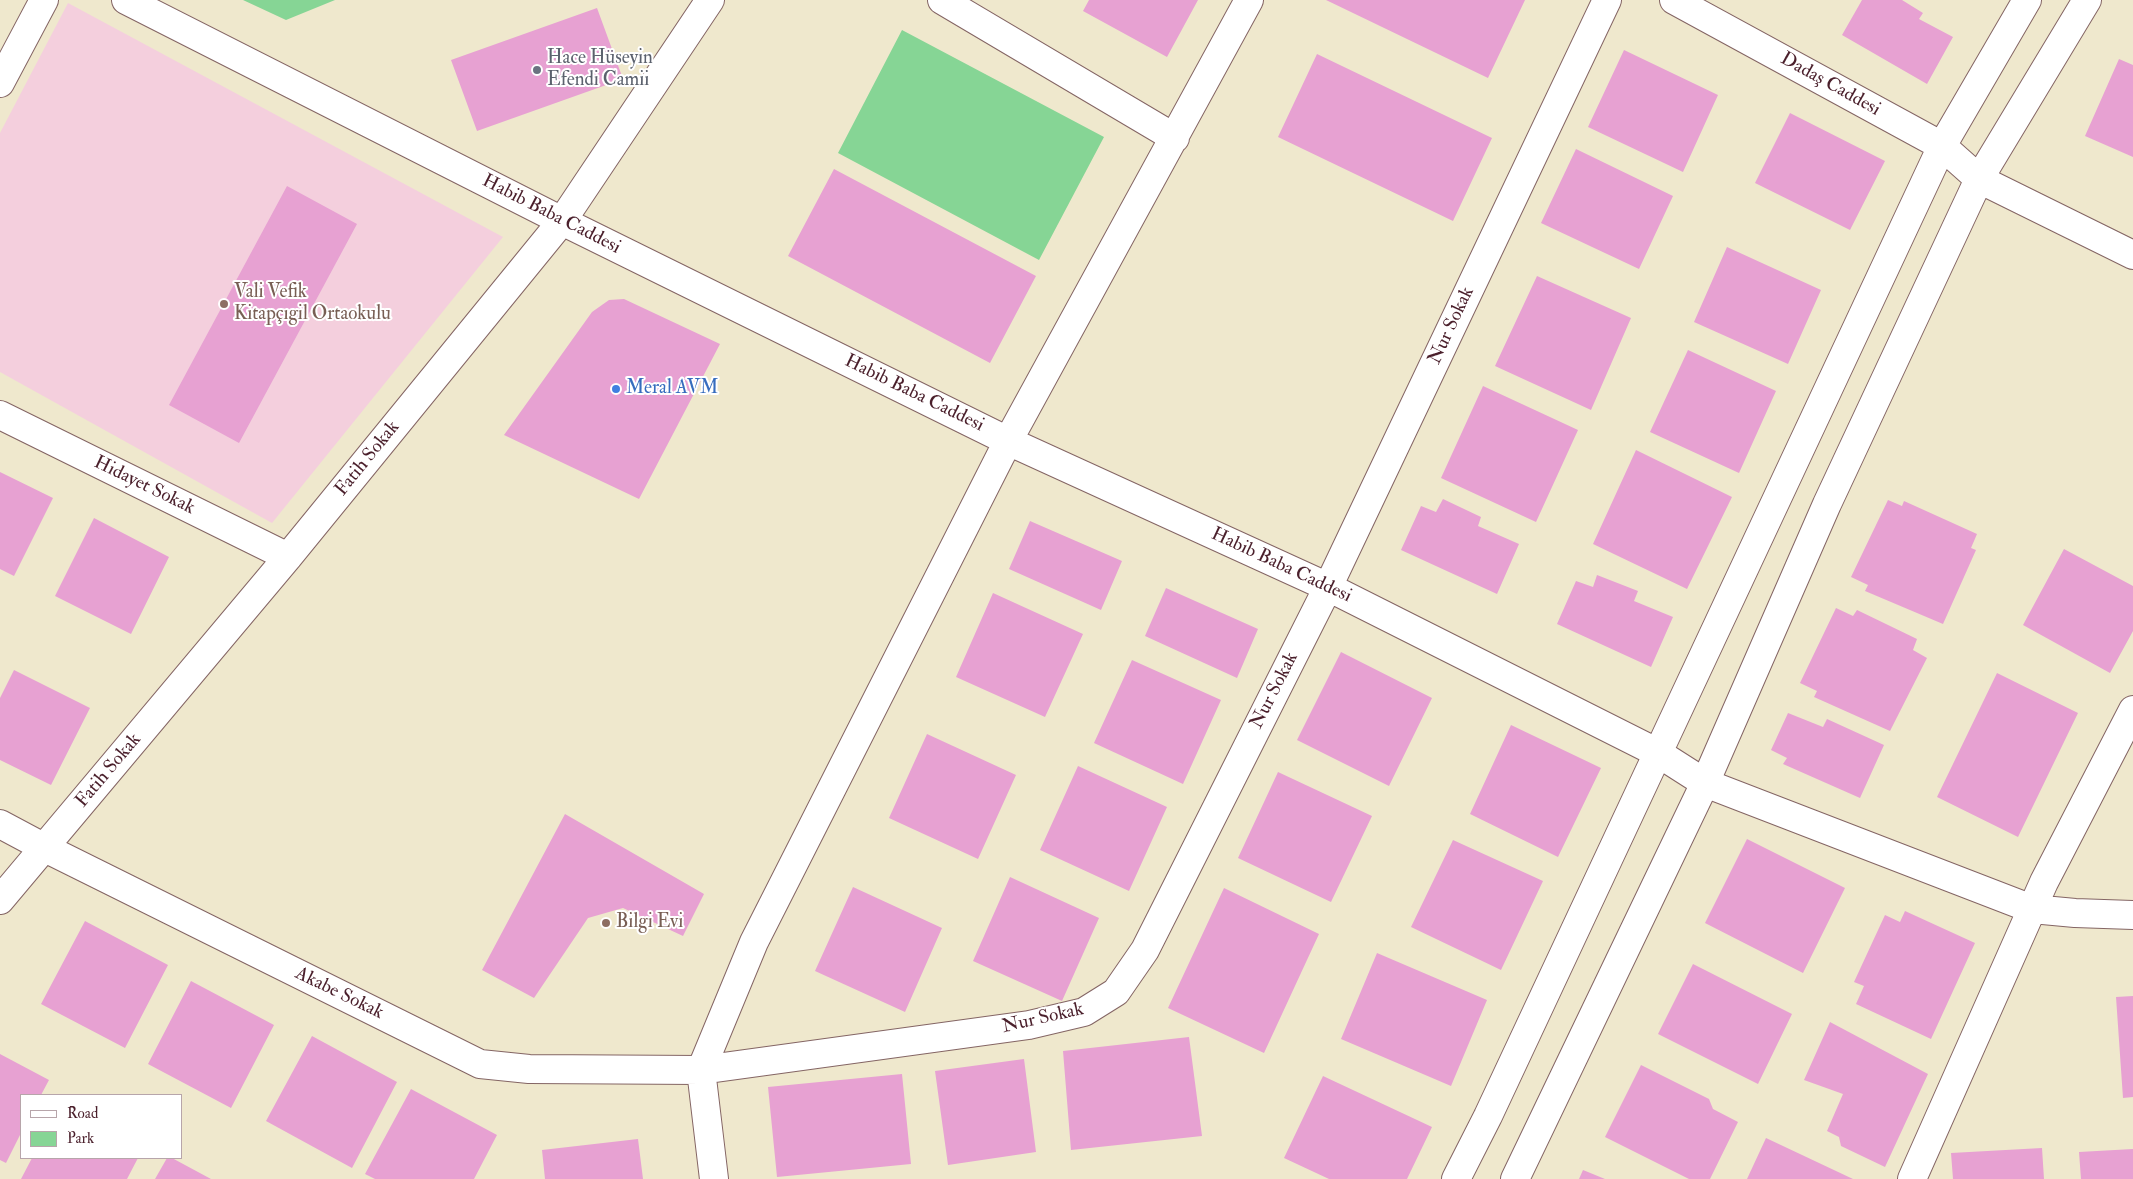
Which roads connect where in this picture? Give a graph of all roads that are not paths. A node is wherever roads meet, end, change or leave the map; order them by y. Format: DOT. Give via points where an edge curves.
graph roads {
  1 [pos="44,0"];
  2 [pos="126,0"];
  3 [pos="710,0"];
  4 [pos="942,0"];
  5 [pos="1249,0"];
  6 [pos="1607,0"];
  7 [pos="1674,0"];
  8 [pos="2027,0"];
  9 [pos="2087,0"];
  10 [pos="0,83"];
  11 [pos="1175,138"];
  12 [pos="1942,146"];
  13 [pos="1979,179"];
  14 [pos="562,221"];
  15 [pos="2133,255"];
  16 [pos="0,415"];
  17 [pos="1008,441"];
  18 [pos="288,557"];
  19 [pos="1328,587"];
  20 [pos="2133,710"];
  21 [pos="1658,753"];
  22 [pos="1705,783"];
  23 [pos="0,824"];
  24 [pos="45,848"];
  25 [pos="0,900"];
  26 [pos="2032,909"];
  27 [pos="2133,915"];
  28 [pos="701,1070"];
  29 [pos="714,1179"];
  30 [pos="1456,1179"];
  31 [pos="1515,1179"];
  32 [pos="1912,1179"];
  1 -- 10 [label="street"];
  2 -- 14 [label="street, Habib Baba Caddesi"];
  3 -- 14 [label="street, Fatih Sokak"];
  4 -- 11 [label="street"];
  5 -- 11 [label="street"];
  6 -- 19 [label="street, Nur Sokak"];
  7 -- 12 [label="street, Dadaş Caddesi"];
  8 -- 12 [label="street"];
  9 -- 13 [label="street"];
  11 -- 17 [label="street"];
  12 -- 13 [label="street, Dadaş Caddesi"];
  12 -- 21 [label="street"];
  13 -- 15 [label="street, Dadaş Caddesi"];
  13 -- 22 [label="street" via="1827,504"];
  14 -- 17 [label="street, Habib Baba Caddesi"];
  14 -- 18 [label="street, Fatih Sokak"];
  16 -- 18 [label="street, Hidayet Sokak"];
  17 -- 19 [label="street, Habib Baba Caddesi"];
  17 -- 28 [label="street" via="754,942"];
  18 -- 24 [label="street, Fatih Sokak"];
  19 -- 21 [label="street, Habib Baba Caddesi"];
  19 -- 28 [label="street, Nur Sokak" via="1145,950 1116,992 1084,1012 1029,1026"];
  20 -- 26 [label="street"];
  21 -- 22 [label="street, Habib Baba Caddesi"];
  21 -- 30 [label="street"];
  22 -- 26 [label="street, Habib Baba Caddesi"];
  22 -- 31 [label="street"];
  23 -- 24 [label="street, Akabe Sokak"];
  24 -- 25 [label="street, Fatih Sokak"];
  24 -- 28 [label="street, Akabe Sokak" via="480,1064 529,1069"];
  26 -- 27 [label="street, Habib Baba Caddesi"];
  26 -- 32 [label="street"];
  28 -- 29 [label="street"];
}
